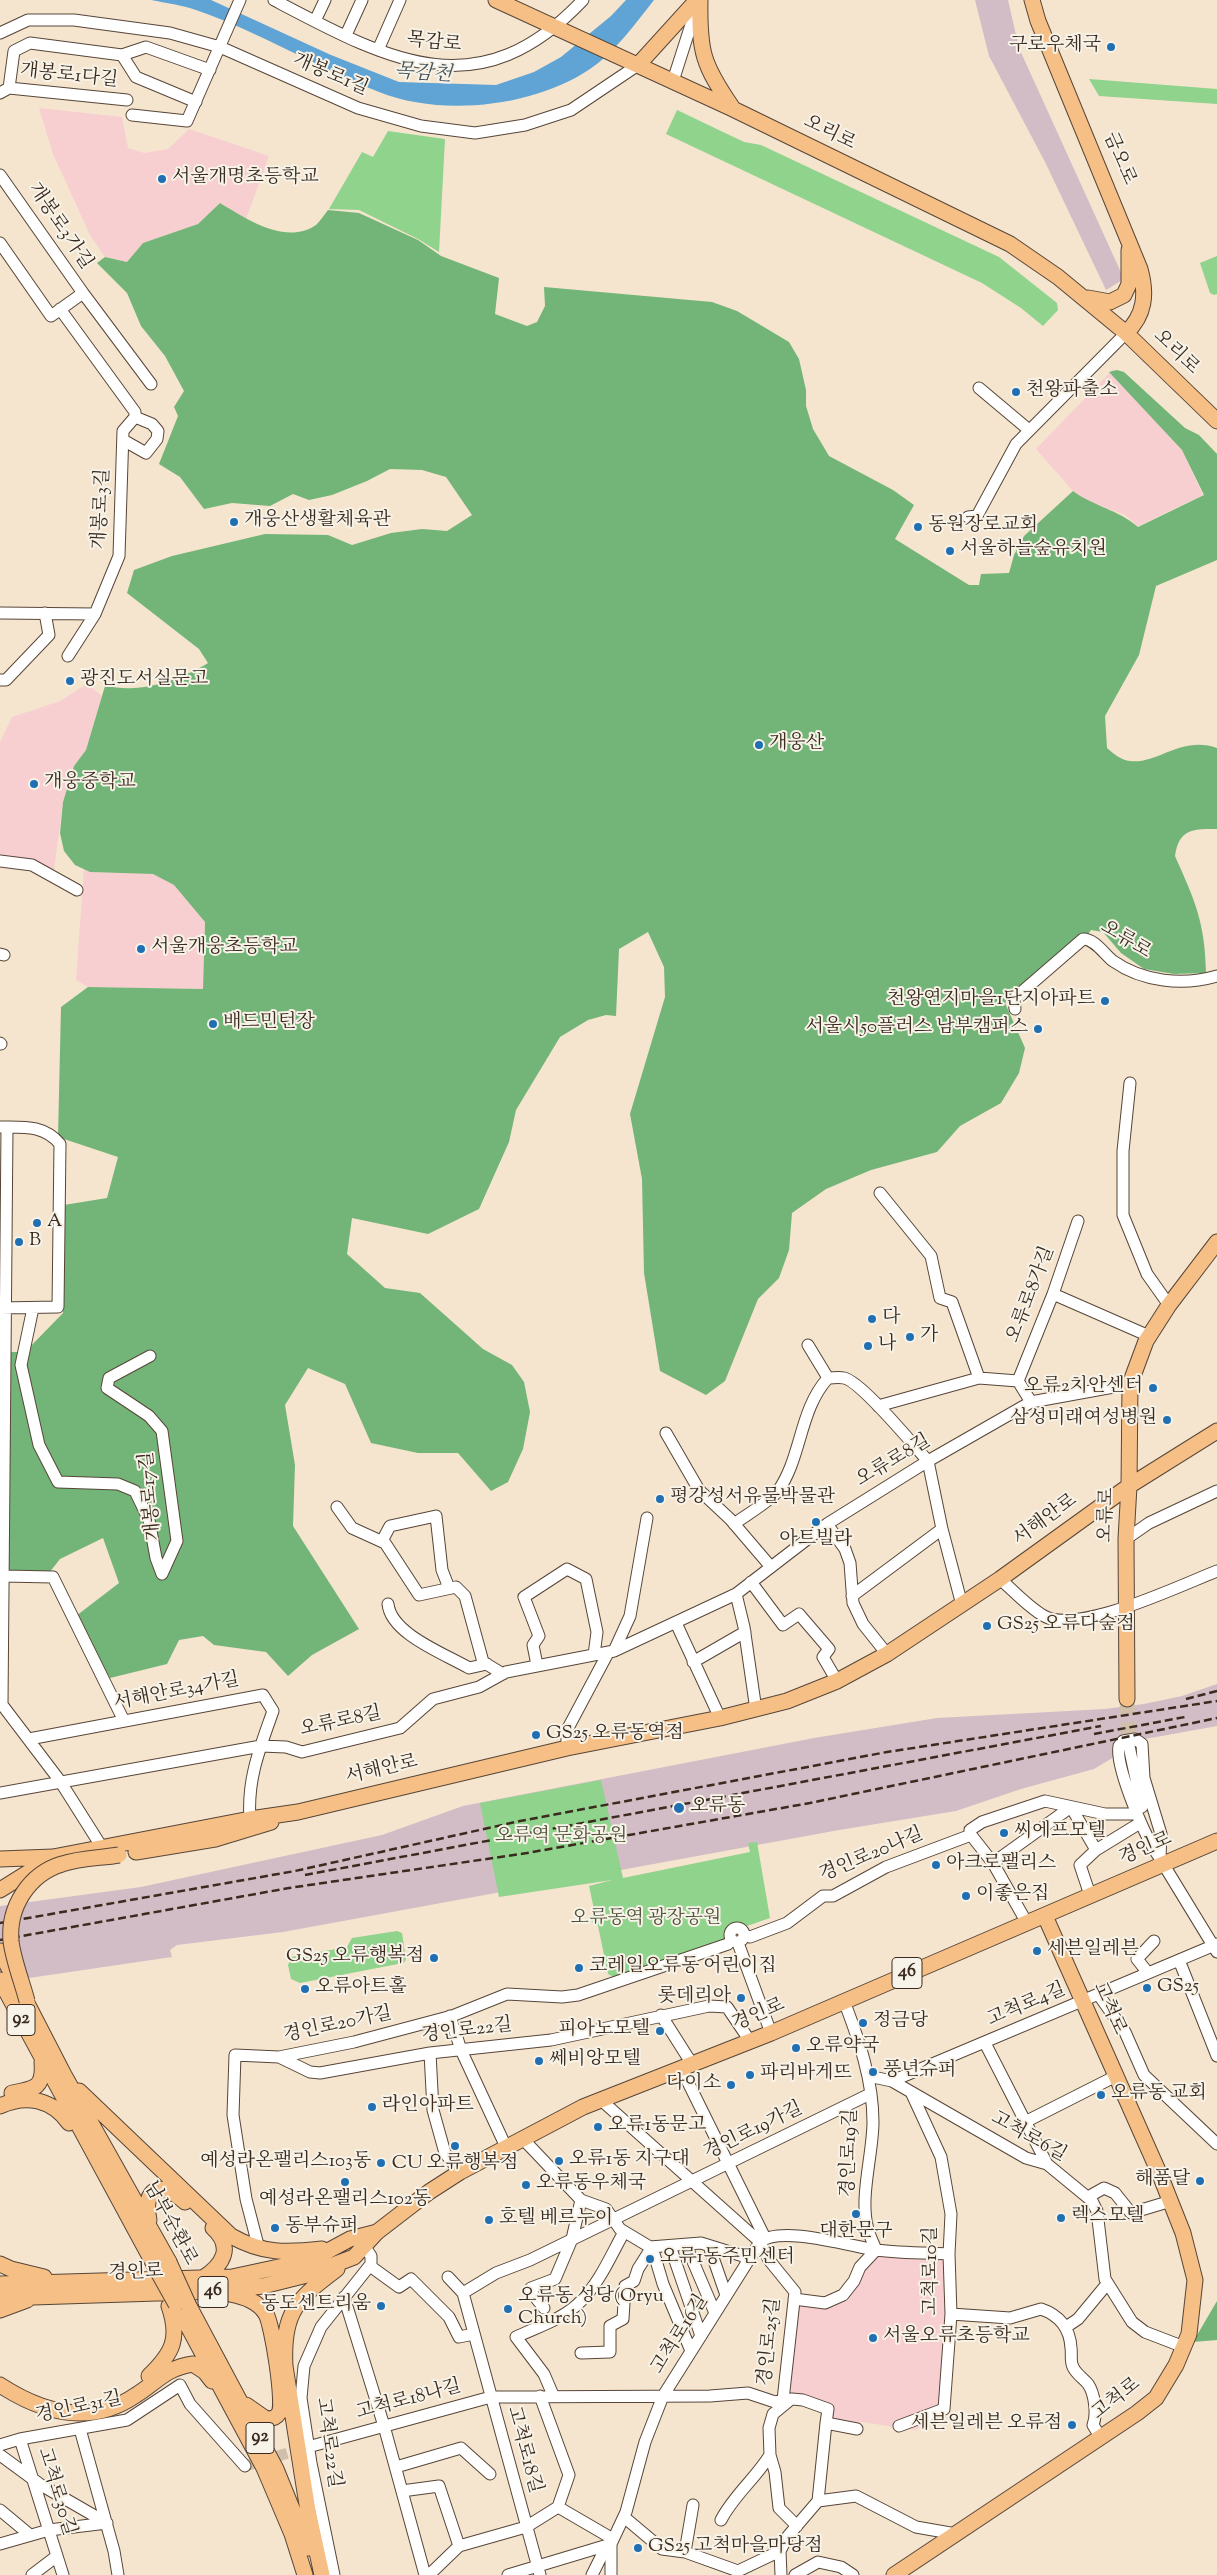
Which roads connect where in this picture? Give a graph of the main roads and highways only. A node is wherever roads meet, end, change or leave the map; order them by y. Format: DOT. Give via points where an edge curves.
graph roads {
  1 [pos="496,0"];
  2 [pos="699,0"];
  3 [pos="1032,0"];
  4 [pos="638,65"];
  5 [pos="732,108"];
  6 [pos="1129,239"];
  7 [pos="1080,294"];
  8 [pos="1126,333"];
  9 [pos="1217,421"];
  10 [pos="1217,1242"];
  11 [pos="1217,1430"];
  12 [pos="1129,1486"];
  13 [pos="1127,1699"];
  14 [pos="298,1812"];
  15 [pos="1217,1841"];
  16 [pos="53,1857"];
  17 [pos="2,1872"];
  18 [pos="1045,1916"];
  19 [pos="0,1951"];
  20 [pos="0,1980"];
  21 [pos="27,2001"];
  22 [pos="49,2059"];
  23 [pos="64,2075"];
  24 [pos="0,2096"];
  25 [pos="0,2106"];
  26 [pos="97,2160"];
  27 [pos="152,2232"];
  28 [pos="377,2232"];
  29 [pos="337,2248"];
  30 [pos="359,2252"];
  31 [pos="0,2264"];
  32 [pos="163,2266"];
  33 [pos="203,2278"];
  34 [pos="65,2282"];
  35 [pos="0,2284"];
  36 [pos="219,2291"];
  37 [pos="0,2296"];
  38 [pos="33,2297"];
  39 [pos="178,2305"];
  40 [pos="0,2310"];
  41 [pos="0,2375"];
  42 [pos="0,2385"];
  43 [pos="236,2404"];
  44 [pos="305,2575"];
  45 [pos="320,2575"];
  46 [pos="894,2575"];
  1 -- 4 [label="main road, 오리로"];
  2 -- 4 [label="main road"];
  2 -- 5 [label="main road" via="703,58"];
  3 -- 6 [label="main road, 금오로"];
  4 -- 5 [label="main road, 오리로"];
  5 -- 7 [label="main road, 오리로" via="1010,244"];
  6 -- 7 [label="main road" via="1129,284 1124,296 1103,303"];
  6 -- 8 [label="main road, 금오로" via="1143,280 1144,299 1138,318"];
  7 -- 8 [label="main road, 오리로"];
  8 -- 9 [label="main road, 오리로"];
  10 -- 12 [label="main road, 오류로" via="1149,1336 1130,1384"];
  11 -- 12 [label="main road, 서해안로"];
  12 -- 13 [label="main road, 오류로" via="1126,1539"];
  12 -- 14 [label="main road, 서해안로" via="1000,1579 888,1654 837,1681 787,1701 720,1718 567,1748"];
  14 -- 16 [label="main road, 서해안로"];
  14 -- 21 [label="main road, bridge" via="249,1830 61,1864 41,1874 26,1888 12,1918 11,1942"];
  15 -- 18 [label="main road, 경인로 / 46" via="1161,1861"];
  16 -- 17 [label="main road"];
  16 -- 17 [label="main road, 서해안로"];
  18 -- 28 [label="main road, 경인로 / 46" via="771,2033 601,2100 460,2172"];
  18 -- 46 [label="main road, 고척로" via="1183,2233 1195,2280 1189,2334 1156,2398"];
  19 -- 21 [label="main road, 남부순환로 / 92, bridge"];
  20 -- 22 [label="main road, 남부순환로 / 92"];
  21 -- 22 [label="main road, 남부순환로 / 92"];
  22 -- 23 [label="main road, 남부순환로 / 92"];
  22 -- 24 [label="main road" via="36,2087"];
  22 -- 26 [label="main road, 남부순환로 / 92"];
  23 -- 27 [label="main road, 남부순환로 / 92"];
  23 -- 29 [label="main road" via="113,2126 231,2236 274,2252"];
  25 -- 26 [label="main road" via="24,2099 39,2100 56,2108 68,2121 84,2150"];
  26 -- 32 [label="main road, 남부순환로 / 92"];
  27 -- 32 [label="main road, 남부순환로 / 92"];
  27 -- 33 [label="main road" via="146,2205 148,2197 156,2191 173,2192 224,2242 223,2261"];
  28 -- 29 [label="main road, 경인로 / 46" via="350,2239"];
  28 -- 30 [label="main road, 경인로 / 46"];
  29 -- 33 [label="main road, 경인로 / 46" via="311,2260 260,2273"];
  30 -- 36 [label="main road, 경인로 / 46" via="307,2275 263,2286"];
  30 -- 45 [label="main road" via="310,2289 296,2304 284,2342 285,2366"];
  31 -- 34 [label="main road"];
  32 -- 39 [label="main road, 남부순환로 / 92, bridge"];
  33 -- 34 [label="main road, 경인로 / 46"];
  34 -- 35 [label="main road, 경인로 / 46"];
  36 -- 38 [label="main road, 경인로 / 46"];
  36 -- 43 [label="main road" via="250,2299 266,2314 278,2368 282,2407 274,2418 266,2419"];
  37 -- 38 [label="main road, 경인로 / 46"];
  38 -- 40 [label="main road"];
  39 -- 41 [label="main road" via="171,2352 147,2378 113,2398 85,2404 59,2404 20,2390"];
  39 -- 43 [label="main road, 남부순환로 / 92"];
  42 -- 43 [label="main road" via="38,2406 75,2414 95,2413 136,2396 166,2372 193,2364"];
  43 -- 44 [label="main road, 남부순환로 / 92" via="292,2534"];
  43 -- 45 [label="main road, 남부순환로 / 92" via="276,2469"];
}
